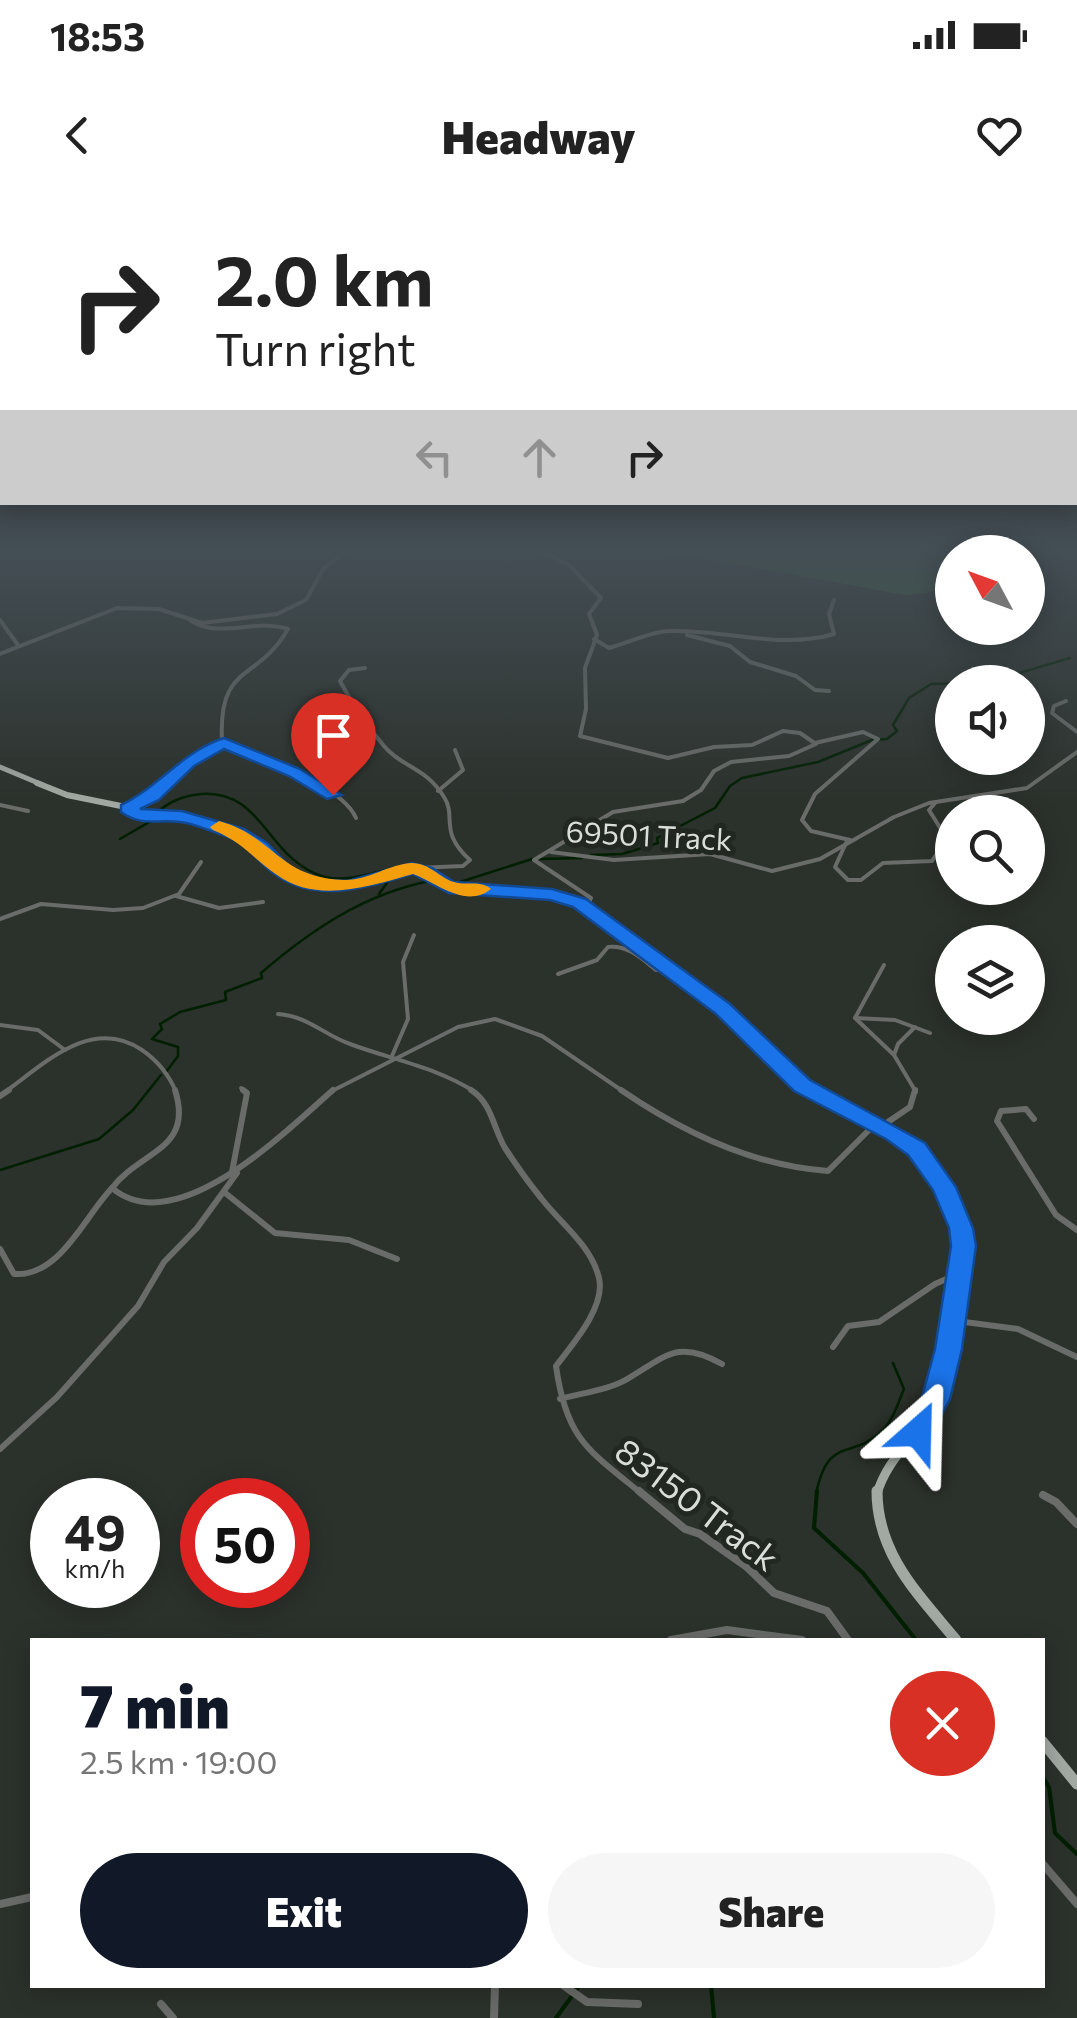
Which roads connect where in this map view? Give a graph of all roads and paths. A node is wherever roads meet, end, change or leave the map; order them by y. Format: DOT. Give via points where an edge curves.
graph roads {
  1 [pos="10,634"];
  2 [pos="48,634"];
  3 [pos="286,634"];
  4 [pos="595,634"];
  5 [pos="655,634"];
  6 [pos="685,634"];
  7 [pos="703,634"];
  8 [pos="833,634"];
  9 [pos="594,639"];
  10 [pos="18,645"];
  11 [pos="0,654"];
  12 [pos="364,668"];
  13 [pos="830,691"];
  14 [pos="1066,701"];
  15 [pos="329,702"];
  16 [pos="356,708"];
  17 [pos="373,732"];
  18 [pos="1077,732"];
  19 [pos="306,736"];
  20 [pos="224,743"];
  21 [pos="815,743"];
  22 [pos="455,750"];
  23 [pos="1077,752"];
  24 [pos="0,767"];
  25 [pos="438,791"];
  26 [pos="975,795"];
  27 [pos="935,801"];
  28 [pos="0,805"];
  29 [pos="127,809"];
  30 [pos="28,811"];
  31 [pos="356,818"];
  32 [pos="848,842"];
  33 [pos="548,852"];
  34 [pos="935,857"];
  35 [pos="201,862"];
  36 [pos="412,868"];
  37 [pos="176,896"];
  38 [pos="263,902"];
  39 [pos="587,906"];
  40 [pos="0,919"];
  41 [pos="414,935"];
  42 [pos="884,965"];
  43 [pos="668,968"];
  44 [pos="558,974"];
  45 [pos="278,1014"];
  46 [pos="855,1018"];
  47 [pos="0,1025"];
  48 [pos="914,1027"];
  49 [pos="930,1034"];
  50 [pos="66,1051"];
  51 [pos="894,1055"];
  52 [pos="394,1056"];
  53 [pos="241,1088"];
  54 [pos="0,1096"];
  55 [pos="1034,1120"];
  56 [pos="878,1124"];
  57 [pos="235,1171"];
  58 [pos="112,1188"];
  59 [pos="224,1192"];
  60 [pos="1077,1230"];
  61 [pos="0,1248"];
  62 [pos="397,1259"];
  63 [pos="962,1272"];
  64 [pos="955,1320"];
  65 [pos="833,1347"];
  66 [pos="1077,1357"];
  67 [pos="722,1364"];
  68 [pos="560,1398"];
  69 [pos="0,1449"];
  70 [pos="1043,1495"];
  71 [pos="1077,1524"];
  72 [pos="682,1638"];
  73 [pos="787,1638"];
  74 [pos="847,1638"];
  75 [pos="954,1638"];
  76 [pos="1045,1745"];
  77 [pos="1077,1784"];
  78 [pos="1045,1867"];
  79 [pos="30,1898"];
  80 [pos="0,1904"];
  81 [pos="1077,1904"];
  82 [pos="496,1988"];
  83 [pos="568,1991"];
  84 [pos="161,2004"];
  85 [pos="638,2004"];
  86 [pos="173,2018"];
  87 [pos="494,2018"];
  1 -- 10 [label="street"];
  2 -- 10 [label="street"];
  3 -- 20 [label="street" via="232,681 220,710"];
  4 -- 9 [label="street"];
  5 -- 9 [label="street" via="608,648"];
  6 -- 13 [label="street"];
  7 -- 8 [label="street" via="784,640"];
  9 -- 21 [label="street" via="584,676 581,737 668,758 756,744 783,730"];
  10 -- 11 [label="street"];
  12 -- 16 [label="street" via="340,681"];
  14 -- 18 [label="street" via="1052,713"];
  15 -- 16 [label="street"];
  16 -- 17 [label="street"];
  17 -- 19 [label="street" via="333,726"];
  17 -- 25 [label="street" via="384,747 429,775"];
  20 -- 29 [label="street"];
  20 -- 31 [label="street" via="323,787"];
  21 -- 32 [label="street" via="866,732 878,739 815,794 802,823"];
  21 -- 33 [label="street" via="794,756 731,762 691,797 612,812"];
  22 -- 25 [label="street" via="463,770"];
  23 -- 26 [label="street, 69501 Track" via="1027,788"];
  24 -- 29 [label="main road" via="67,795"];
  25 -- 36 [label="street" via="448,802 454,844 470,862"];
  27 -- 32 [label="street, 69501 Track"];
  28 -- 30 [label="street"];
  29 -- 36 [label="main road" via="141,818 182,817 238,833 285,873 322,886 348,886"];
  32 -- 33 [label="street, 69501 Track" via="820,859 768,871 710,854 614,860"];
  32 -- 34 [label="street" via="835,868 849,881 888,862"];
  33 -- 39 [label="street" via="533,862 564,874 591,898"];
  35 -- 37 [label="street"];
  36 -- 39 [label="main road" via="449,888 552,894"];
  37 -- 38 [label="street" via="215,909"];
  37 -- 40 [label="street" via="123,910 41,904"];
  39 -- 43 [label="main road"];
  41 -- 52 [label="street" via="403,962 408,1019"];
  42 -- 46 [label="street"];
  43 -- 44 [label="street" via="656,970 617,946"];
  43 -- 56 [label="main road" via="738,1022 802,1086"];
  45 -- 52 [label="street" via="300,1016 348,1044"];
  46 -- 48 [label="street"];
  46 -- 51 [label="street"];
  47 -- 50 [label="street" via="38,1030"];
  48 -- 49 [label="street"];
  48 -- 51 [label="street"];
  50 -- 54 [label="street"];
  50 -- 58 [label="street" via="92,1039 118,1038 139,1048 175,1086 178,1123 172,1138"];
  51 -- 56 [label="street" via="916,1091 910,1107"];
  52 -- 56 [label="street" via="466,1023 505,1020 542,1036 658,1115 738,1151 811,1172 836,1166"];
  52 -- 57 [label="street" via="334,1089"];
  52 -- 68 [label="street" via="450,1076 483,1097 504,1145 591,1258 599,1292 556,1366"];
  53 -- 57 [label="street" via="247,1094 235,1136"];
  55 -- 60 [label="street" via="1016,1108 999,1113 997,1121 1056,1215"];
  56 -- 63 [label="main road" via="917,1149 944,1187 961,1228"];
  57 -- 58 [label="street" via="149,1204 126,1200"];
  57 -- 59 [label="street"];
  58 -- 61 [label="street" via="48,1265 18,1276"];
  59 -- 62 [label="street" via="275,1232 350,1240"];
  59 -- 69 [label="street" via="123,1323"];
  63 -- 64 [label="main road"];
  63 -- 65 [label="street" via="879,1322 848,1326"];
  64 -- 66 [label="street" via="1018,1329"];
  64 -- 75 [label="main road" via="926,1422 888,1464 877,1492 884,1543"];
  67 -- 68 [label="street" via="676,1350 627,1380"];
  68 -- 74 [label="street, 83150 Track" via="578,1438 605,1465 781,1598 826,1611"];
  70 -- 71 [label="street"];
  72 -- 73 [label="street" via="727,1630"];
  76 -- 77 [label="main road"];
  78 -- 81 [label="street"];
  79 -- 80 [label="street"];
  82 -- 87 [label="street"];
  83 -- 85 [label="street" via="592,2004"];
  84 -- 86 [label="street"];
}
